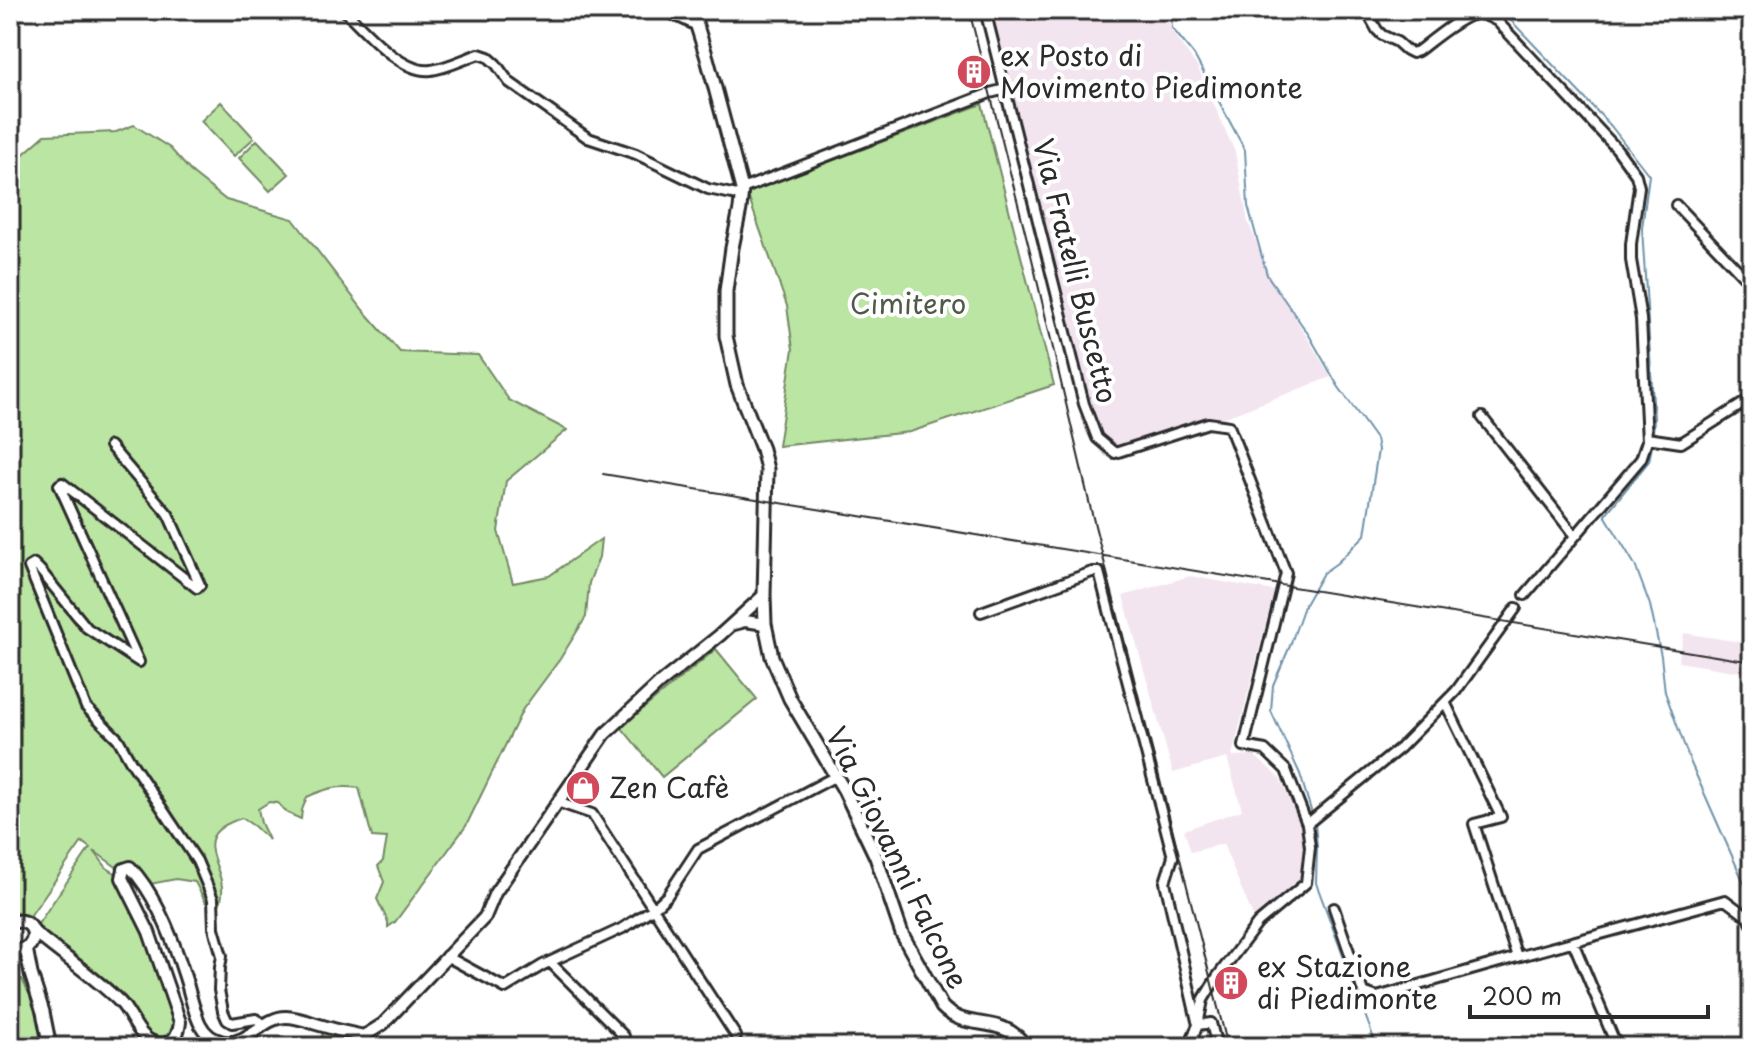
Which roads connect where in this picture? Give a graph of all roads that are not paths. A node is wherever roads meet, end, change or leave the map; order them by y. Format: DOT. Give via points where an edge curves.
graph roads {
  1 [pos="344,10"];
  2 [pos="663,10"];
  3 [pos="692,10"];
  4 [pos="985,10"];
  5 [pos="1366,10"];
  6 [pos="697,26"];
  7 [pos="1006,89"];
  8 [pos="742,192"];
  9 [pos="1676,205"];
  10 [pos="1752,285"];
  11 [pos="1752,398"];
  12 [pos="1482,417"];
  13 [pos="1651,439"];
  14 [pos="110,446"];
  15 [pos="1575,536"];
  16 [pos="764,595"];
  17 [pos="1525,595"];
  18 [pos="1516,608"];
  19 [pos="981,612"];
  20 [pos="732,624"];
  21 [pos="765,624"];
  22 [pos="1445,702"];
  23 [pos="836,776"];
  24 [pos="557,802"];
  25 [pos="1313,820"];
  26 [pos="654,908"];
  27 [pos="1334,908"];
  28 [pos="12,920"];
  29 [pos="1752,924"];
  30 [pos="33,931"];
  31 [pos="1573,942"];
  32 [pos="28,946"];
  33 [pos="11,949"];
  34 [pos="61,953"];
  35 [pos="446,956"];
  36 [pos="1517,957"];
  37 [pos="550,962"];
  38 [pos="31,974"];
  39 [pos="265,1025"];
  40 [pos="1198,1025"];
  41 [pos="364,1036"];
  42 [pos="624,1036"];
  43 [pos="736,1036"];
  44 [pos="50,1047"];
  45 [pos="378,1047"];
  46 [pos="1026,1047"];
  47 [pos="1188,1047"];
  48 [pos="1217,1047"];
  49 [pos="1617,1047"];
  1 -- 8 [label="street" via="391,55 415,68 428,71 479,54 488,57 509,82 588,138 636,154 708,189"];
  2 -- 6 [label="street"];
  3 -- 6 [label="main road"];
  4 -- 7 [label="street, Via Fratelli Buscetto"];
  5 -- 13 [label="street" via="1377,30 1412,53 1472,15 1497,21 1631,166 1639,187 1631,260"];
  6 -- 8 [label="main road"];
  7 -- 8 [label="street"];
  7 -- 25 [label="street, Via Fratelli Buscetto" via="1084,404 1097,438 1115,453 1208,423 1229,426 1286,573 1244,746 1265,750 1286,770"];
  8 -- 16 [label="main road, Via Giovanni Falcone" via="730,262 726,336 767,469"];
  9 -- 10 [label="street"];
  11 -- 13 [label="street" via="1681,443"];
  12 -- 15 [label="street"];
  13 -- 15 [label="street" via="1641,459"];
  14 -- 39 [label="street" via="168,514 200,585 197,588 62,483 139,662 87,628 40,570 34,564 29,567 86,707 118,739 197,861 213,899 222,956 219,990 227,1020 256,1019"];
  15 -- 17 [label="street"];
  16 -- 20 [label="street"];
  16 -- 21 [label="main road, Via Giovanni Falcone"];
  18 -- 22 [label="street"];
  19 -- 40 [label="street" via="1099,572 1173,857 1165,882"];
  20 -- 21 [label="street"];
  20 -- 24 [label="street" via="605,734"];
  21 -- 23 [label="main road, Via Giovanni Falcone" via="783,687"];
  22 -- 25 [label="street" via="1400,748"];
  22 -- 36 [label="street" via="1501,817 1474,824"];
  23 -- 26 [label="street" via="698,849"];
  23 -- 46 [label="main road, Via Giovanni Falcone" via="876,857 902,934 942,1007 959,1019 1002,1027"];
  24 -- 26 [label="street" via="592,814"];
  24 -- 35 [label="street" via="495,893 485,917"];
  25 -- 40 [label="street, Via Fratelli Buscetto" via="1306,883 1258,923 1203,1000"];
  26 -- 37 [label="street"];
  26 -- 43 [label="street"];
  27 -- 36 [label="street" via="1363,992 1377,997"];
  28 -- 30 [label="main road" via="27,923"];
  29 -- 31 [label="street" via="1725,900"];
  30 -- 32 [label="main road"];
  30 -- 34 [label="street"];
  31 -- 36 [label="street"];
  31 -- 49 [label="street"];
  32 -- 33 [label="main road"];
  32 -- 34 [label="street"];
  32 -- 38 [label="main road"];
  33 -- 38 [label="main road"];
  34 -- 39 [label="street" via="120,1002 146,1038 161,1044 174,1039 180,1022 177,1008 122,878 130,867 165,923 207,1033 234,1042"];
  35 -- 37 [label="street" via="505,988"];
  35 -- 41 [label="street" via="383,1024"];
  37 -- 42 [label="street"];
  38 -- 44 [label="main road"];
  39 -- 41 [label="street" via="288,1017"];
  40 -- 47 [label="street, Via Fratelli Buscetto"];
  40 -- 48 [label="street" via="1211,1023"];
  41 -- 45 [label="street"];
}
